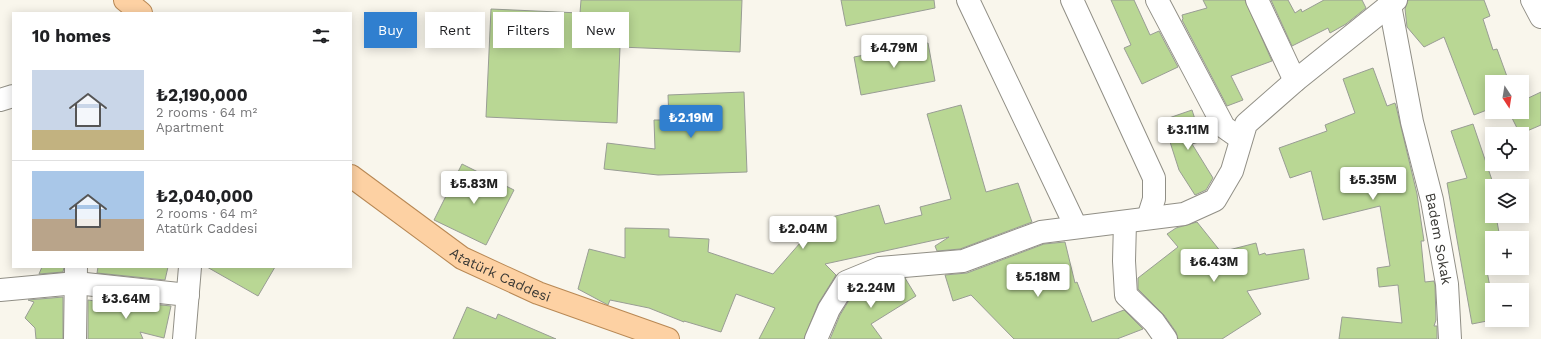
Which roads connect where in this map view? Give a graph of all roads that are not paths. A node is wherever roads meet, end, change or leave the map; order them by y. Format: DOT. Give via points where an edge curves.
graph roads {
  1 [pos="125,0"];
  2 [pos="968,0"];
  3 [pos="1072,0"];
  4 [pos="1157,0"];
  5 [pos="1257,0"];
  6 [pos="1532,0"];
  7 [pos="1392,2"];
  8 [pos="140,12"];
  9 [pos="1541,18"];
  10 [pos="1295,81"];
  11 [pos="12,96"];
  12 [pos="0,100"];
  13 [pos="1241,139"];
  14 [pos="352,177"];
  15 [pos="1148,218"];
  16 [pos="1125,222"];
  17 [pos="1076,227"];
  18 [pos="190,268"];
  19 [pos="76,275"];
  20 [pos="0,290"];
  21 [pos="188,295"];
  22 [pos="75,339"];
  23 [pos="184,339"];
  24 [pos="668,339"];
  25 [pos="816,339"];
  26 [pos="1166,339"];
  27 [pos="1450,339"];
  1 -- 8 [label="main road"];
  2 -- 17 [label="street"];
  3 -- 15 [label="street" via="1154,178 1154,199"];
  4 -- 13 [label="street" via="1224,127"];
  5 -- 10 [label="street"];
  6 -- 9 [label="street"];
  7 -- 10 [label="street"];
  7 -- 27 [label="street, Badem Sokak" via="1412,122 1432,200 1447,284"];
  10 -- 13 [label="street" via="1246,124"];
  11 -- 12 [label="street"];
  13 -- 15 [label="street" via="1232,171 1215,200 1184,214"];
  14 -- 24 [label="main road, Atatürk Caddesi" via="462,258 538,293"];
  15 -- 16 [label="street"];
  16 -- 17 [label="street"];
  16 -- 26 [label="street" via="1126,295 1154,322"];
  17 -- 25 [label="street" via="1041,232 962,261 880,268 846,282 829,309"];
  18 -- 21 [label="street"];
  19 -- 20 [label="street"];
  19 -- 21 [label="street"];
  19 -- 22 [label="street"];
  21 -- 23 [label="street"];
}
